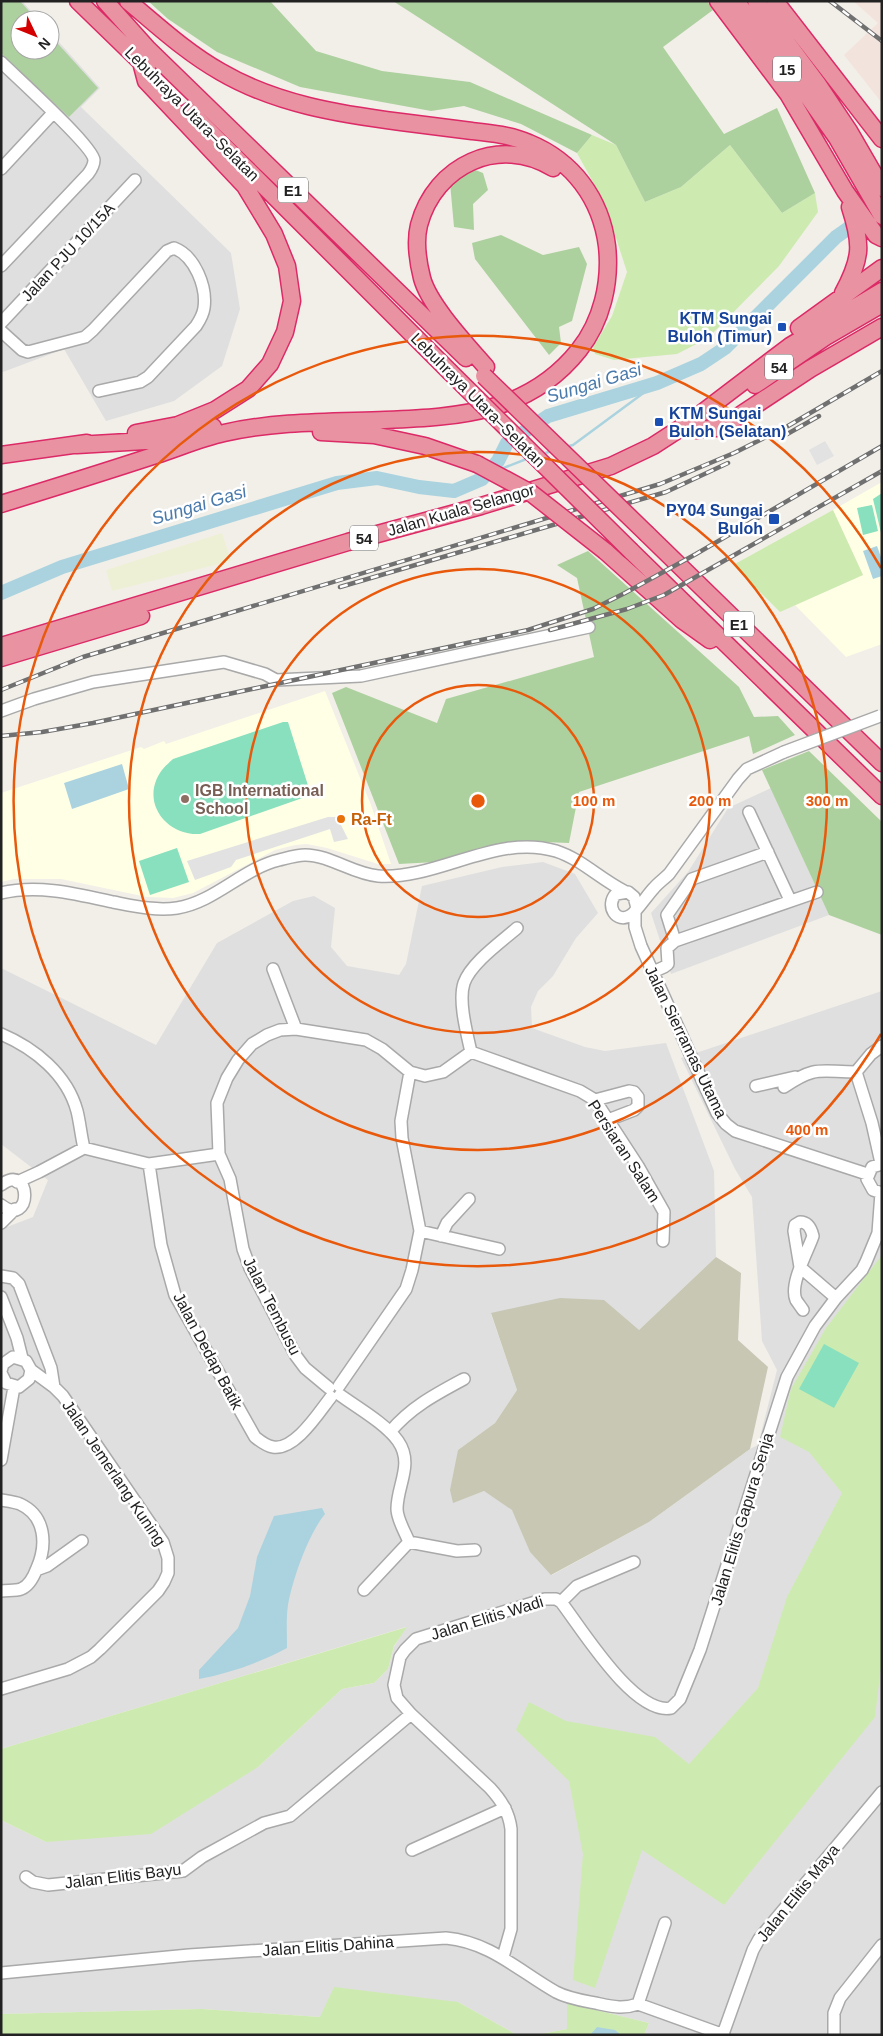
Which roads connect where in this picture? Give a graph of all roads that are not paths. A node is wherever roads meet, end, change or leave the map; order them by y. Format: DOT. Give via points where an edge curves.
graph roads {
  1 [pos="78,1"];
  2 [pos="105,1"];
  3 [pos="128,1"];
  4 [pos="718,1"];
  5 [pos="736,1"];
  6 [pos="756,1"];
  7 [pos="775,1"];
  8 [pos="141,62"];
  9 [pos="3,68"];
  10 [pos="53,113"];
  11 [pos="882,139"];
  12 [pos="1,169"];
  13 [pos="135,180"];
  14 [pos="882,188"];
  15 [pos="873,228"];
  16 [pos="1,266"];
  17 [pos="882,268"];
  18 [pos="882,290"];
  19 [pos="841,297"];
  20 [pos="882,304"];
  21 [pos="1,323"];
  22 [pos="882,327"];
  23 [pos="1,331"];
  24 [pos="770,360"];
  25 [pos="485,371"];
  26 [pos="99,391"];
  27 [pos="696,430"];
  28 [pos="77,444"];
  29 [pos="180,448"];
  30 [pos="1,454"];
  31 [pos="1,504"];
  32 [pos="589,627"];
  33 [pos="1,646"];
  34 [pos="735,652"];
  35 [pos="1,658"];
  36 [pos="1,711"];
  37 [pos="881,716"];
  38 [pos="882,763"];
  39 [pos="882,796"];
  40 [pos="749,812"];
  41 [pos="768,852"];
  42 [pos="597,875"];
  43 [pos="654,887"];
  44 [pos="628,892"];
  45 [pos="817,892"];
  46 [pos="1,893"];
  47 [pos="790,900"];
  48 [pos="611,901"];
  49 [pos="636,909"];
  50 [pos="621,917"];
  51 [pos="517,928"];
  52 [pos="675,941"];
  53 [pos="646,959"];
  54 [pos="273,969"];
  55 [pos="653,972"];
  56 [pos="296,1029"];
  57 [pos="1,1034"];
  58 [pos="882,1046"];
  59 [pos="471,1052"];
  60 [pos="410,1072"];
  61 [pos="856,1072"];
  62 [pos="802,1075"];
  63 [pos="756,1086"];
  64 [pos="784,1087"];
  65 [pos="595,1100"];
  66 [pos="608,1120"];
  67 [pos="84,1148"];
  68 [pos="219,1154"];
  69 [pos="881,1163"];
  70 [pos="149,1164"];
  71 [pos="40,1172"];
  72 [pos="867,1174"];
  73 [pos="7,1181"];
  74 [pos="25,1191"];
  75 [pos="882,1193"];
  76 [pos="469,1199"];
  77 [pos="1,1205"];
  78 [pos="15,1209"];
  79 [pos="1,1223"];
  80 [pos="420,1231"];
  81 [pos="441,1236"];
  82 [pos="663,1241"];
  83 [pos="499,1249"];
  84 [pos="1,1276"];
  85 [pos="1,1297"];
  86 [pos="836,1298"];
  87 [pos="803,1310"];
  88 [pos="17,1338"];
  89 [pos="22,1358"];
  90 [pos="3,1369"];
  91 [pos="31,1370"];
  92 [pos="464,1379"];
  93 [pos="26,1383"];
  94 [pos="49,1384"];
  95 [pos="14,1387"];
  96 [pos="335,1391"];
  97 [pos="390,1432"];
  98 [pos="1,1460"];
  99 [pos="1,1500"];
  100 [pos="82,1541"];
  101 [pos="409,1542"];
  102 [pos="475,1550"];
  103 [pos="634,1562"];
  104 [pos="36,1570"];
  105 [pos="364,1590"];
  106 [pos="1,1591"];
  107 [pos="561,1602"];
  108 [pos="1,1689"];
  109 [pos="411,1714"];
  110 [pos="882,1792"];
  111 [pos="505,1808"];
  112 [pos="412,1850"];
  113 [pos="26,1877"];
  114 [pos="665,1923"];
  115 [pos="882,1945"];
  116 [pos="503,1957"];
  117 [pos="1,1973"];
  118 [pos="638,2004"];
  119 [pos="724,2035"];
  120 [pos="834,2035"];
  1 -- 8 [label="highway, Lebuhraya Utara–Selatan / E1"];
  2 -- 25 [label="highway, Lebuhraya Utara–Selatan / E1" via="148,49"];
  3 -- 29 [label="highway" via="180,44 222,73 302,105 360,117 504,135 528,142 556,158 582,182 599,214 606,243 608,270 605,292 586,341 550,380 510,402 473,413 434,418 283,424 223,433"];
  4 -- 15 [label="highway" via="788,94 845,191"];
  5 -- 15 [label="highway, 15" via="836,138"];
  6 -- 14 [label="highway, 15" via="817,83"];
  7 -- 11 [label="highway"];
  8 -- 28 [label="highway" via="146,81 246,186 274,234 287,266 292,301 285,332 270,364 248,388 215,410 178,425"];
  8 -- 34 [label="highway, Lebuhraya Utara–Selatan / E1, bridge"];
  9 -- 10 [label="street"];
  10 -- 12 [label="street"];
  10 -- 16 [label="street" via="88,149 94,160 93,167"];
  13 -- 21 [label="street, Jalan PJU 10/15A"];
  15 -- 19 [label="highway" via="859,244 857,265"];
  17 -- 19 [label="highway"];
  18 -- 24 [label="highway, Jalan Kuala Selangor / 54"];
  19 -- 24 [label="highway" via="789,335"];
  20 -- 27 [label="highway, Jalan Kuala Selangor / 54" via="797,355"];
  22 -- 27 [label="highway" via="739,416 716,428"];
  23 -- 26 [label="street" via="28,352 85,337 166,251 174,248 182,251 194,262 198,272 204,306 202,316 148,378"];
  24 -- 33 [label="highway, Jalan Kuala Selangor / 54" via="690,422 653,446 611,466"];
  25 -- 28 [label="highway" via="439,310 423,280 418,256 419,226 432,194 450,175 476,159 505,153 535,158 566,178 590,216 597,244 597,282 586,320 568,348 543,374 496,401 465,407 252,419 162,440"];
  25 -- 38 [label="highway, Lebuhraya Utara–Selatan / E1, bridge" via="525,415"];
  27 -- 35 [label="highway, Jalan Kuala Selangor / 54" via="657,455 616,475"];
  28 -- 30 [label="highway"];
  29 -- 31 [label="highway"];
  29 -- 34 [label="highway, bridge" via="257,434 314,431 374,436 425,446 477,464 531,493 556,511 682,620 711,641"];
  32 -- 36 [label="street" via="361,676 276,680 224,662 93,682"];
  34 -- 39 [label="highway, Lebuhraya Utara–Selatan / E1"];
  37 -- 43 [label="street, bridge" via="747,769 669,874"];
  40 -- 41 [label="street"];
  41 -- 47 [label="street"];
  41 -- 52 [label="street" via="692,879 667,915"];
  42 -- 44 [label="street"];
  42 -- 46 [label="street" via="574,858 556,851 538,846 519,846 393,876 376,876 306,855 278,860 254,869 203,900 177,908 148,909 52,891 28,889"];
  42 -- 48 [label="street"];
  43 -- 44 [label="street"];
  43 -- 49 [label="street"];
  44 -- 48 [label="street" via="616,894"];
  44 -- 49 [label="street" via="636,900"];
  45 -- 47 [label="street"];
  47 -- 52 [label="street"];
  48 -- 50 [label="street" via="614,913"];
  49 -- 50 [label="street" via="629,916"];
  49 -- 53 [label="street, Jalan Sierramas Utama" via="635,926"];
  50 -- 53 [label="street, Jalan Sierramas Utama"];
  51 -- 59 [label="street" via="474,967 464,984 462,992"];
  52 -- 55 [label="street" via="667,948 668,964"];
  53 -- 55 [label="street, Jalan Sierramas Utama"];
  54 -- 56 [label="street"];
  55 -- 72 [label="street, Jalan Sierramas Utama" via="726,1124 735,1131"];
  56 -- 60 [label="street" via="366,1040"];
  56 -- 68 [label="street" via="267,1035 252,1044 238,1060 216,1103"];
  57 -- 67 [label="street" via="36,1052 52,1066 77,1109"];
  58 -- 61 [label="street"];
  59 -- 60 [label="street" via="435,1075"];
  59 -- 65 [label="street, Persiaran Salam" via="580,1091"];
  60 -- 80 [label="street, Jalan Dedap Batik" via="401,1120 402,1138"];
  61 -- 62 [label="street" via="825,1070"];
  61 -- 69 [label="street"];
  62 -- 63 [label="street"];
  62 -- 64 [label="street"];
  65 -- 66 [label="street, Persiaran Salam"];
  65 -- 66 [label="street" via="629,1092 638,1097 638,1106 634,1110"];
  66 -- 82 [label="street, Persiaran Salam" via="664,1212"];
  67 -- 70 [label="street"];
  67 -- 71 [label="street"];
  68 -- 70 [label="street"];
  68 -- 96 [label="street, Jalan Tembusu" via="230,1179 243,1249 250,1268 296,1356 305,1368"];
  69 -- 72 [label="street"];
  70 -- 96 [label="street, Jalan Dedap Batik" via="161,1245 175,1295 255,1437 273,1447 288,1444 298,1437"];
  71 -- 73 [label="street"];
  71 -- 74 [label="street"];
  72 -- 75 [label="street" via="870,1187"];
  73 -- 74 [label="street" via="24,1187"];
  74 -- 78 [label="street" via="25,1200"];
  75 -- 86 [label="street, Jalan Elitis Gapura Senja" via="878,1233 872,1251 862,1270"];
  76 -- 81 [label="street" via="447,1223"];
  77 -- 78 [label="street"];
  78 -- 79 [label="street"];
  80 -- 81 [label="street"];
  80 -- 96 [label="street, Jalan Dedap Batik" via="406,1289"];
  81 -- 83 [label="street"];
  84 -- 94 [label="street" via="12,1278 19,1284 51,1368"];
  85 -- 88 [label="street"];
  86 -- 87 [label="street" via="800,1267 795,1295"];
  86 -- 107 [label="street, Jalan Elitis Gapura Senja" via="815,1326 787,1378 700,1650 676,1704 671,1708 658,1708 624,1684"];
  88 -- 89 [label="street"];
  88 -- 90 [label="street"];
  89 -- 90 [label="street"];
  89 -- 91 [label="street"];
  90 -- 95 [label="street" via="6,1383"];
  91 -- 93 [label="street"];
  91 -- 94 [label="street, Jalan Jemerlang Kuning"];
  92 -- 97 [label="street" via="422,1402"];
  93 -- 94 [label="street"];
  93 -- 95 [label="street"];
  94 -- 108 [label="street, Jalan Jemerlang Kuning" via="68,1404 163,1542 168,1572 158,1591 91,1657 68,1669"];
  95 -- 98 [label="street"];
  96 -- 97 [label="street, Jalan Tembusu"];
  97 -- 101 [label="street" via="399,1442 405,1461 397,1511"];
  99 -- 104 [label="street" via="20,1504 39,1521 44,1534 42,1555"];
  100 -- 104 [label="street"];
  101 -- 102 [label="street" via="457,1551"];
  101 -- 105 [label="street"];
  103 -- 107 [label="street, Jalan Elitis Wadi" via="577,1586"];
  104 -- 106 [label="street" via="21,1589"];
  107 -- 109 [label="street, Jalan Elitis Wadi" via="545,1599 410,1644 400,1657 394,1685 397,1698"];
  109 -- 111 [label="street, Jalan Elitis Wadi" via="490,1788"];
  109 -- 113 [label="street, Jalan Elitis Bayu" via="290,1816 264,1823 183,1871 48,1885"];
  110 -- 119 [label="street, Jalan Elitis Maya" via="759,1939"];
  111 -- 112 [label="street"];
  111 -- 116 [label="street" via="511,1829 511,1929"];
  114 -- 118 [label="street"];
  115 -- 120 [label="street" via="840,1998 834,2013"];
  116 -- 117 [label="street, Jalan Elitis Dahina" via="463,1940 446,1938 189,1955"];
  116 -- 118 [label="street, Jalan Elitis Dahina" via="563,1995 620,2008"];
  118 -- 119 [label="street"];
}
